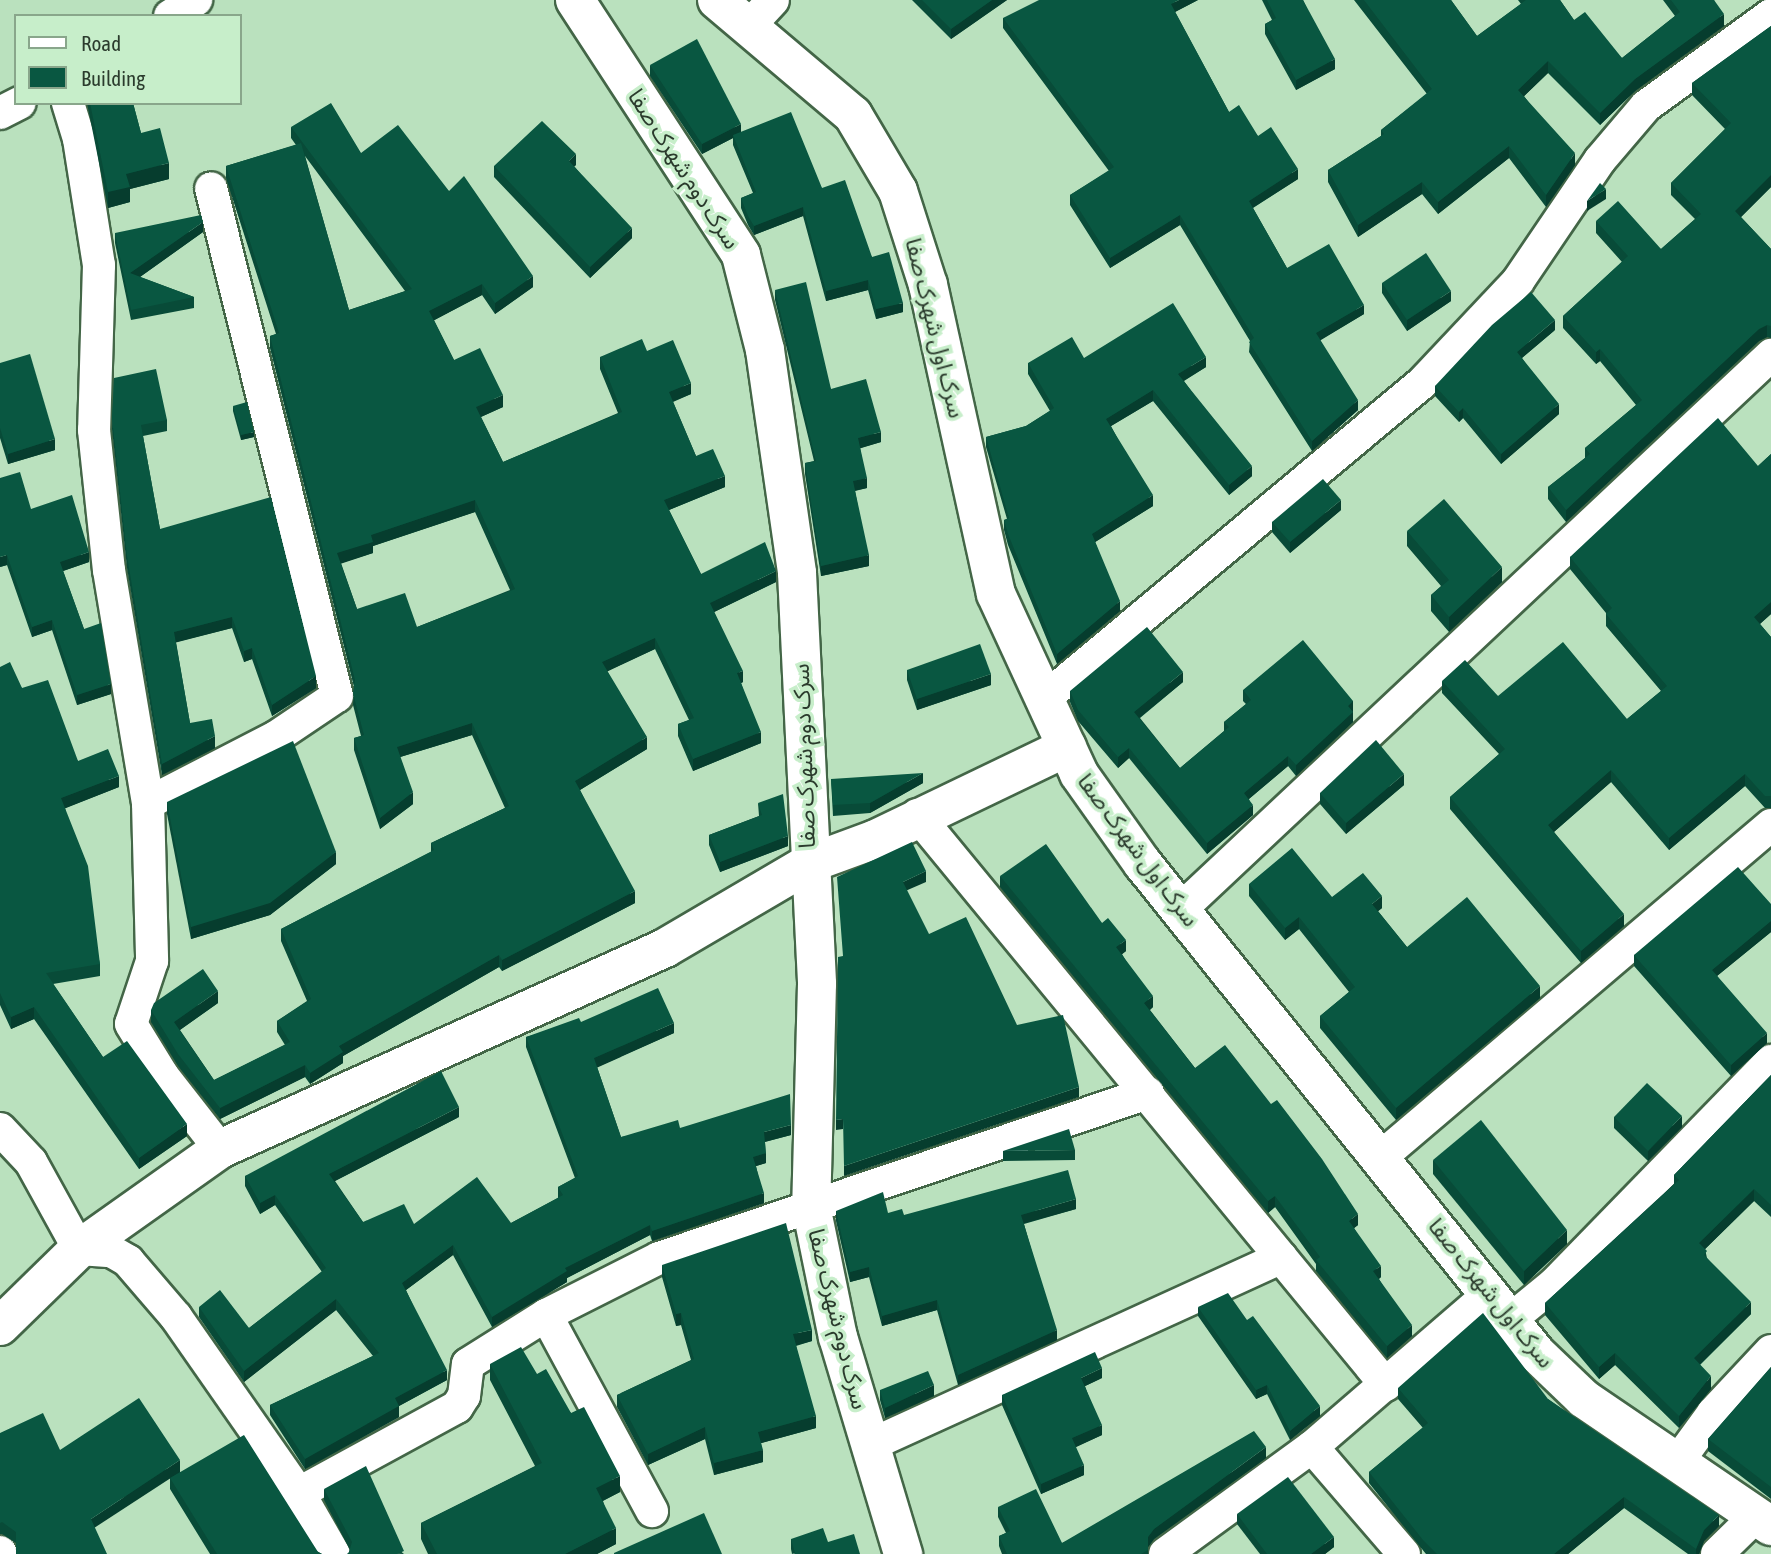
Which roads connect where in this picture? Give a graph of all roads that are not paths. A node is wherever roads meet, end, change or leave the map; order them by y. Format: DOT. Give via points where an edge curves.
graph roads {
  1 [pos="196,0"];
  2 [pos="575,0"];
  3 [pos="717,0"];
  4 [pos="761,13"];
  5 [pos="173,14"];
  6 [pos="1771,15"];
  7 [pos="16,105"];
  8 [pos="69,105"];
  9 [pos="0,113"];
  10 [pos="211,188"];
  11 [pos="1771,355"];
  12 [pos="1044,699"];
  13 [pos="1067,747"];
  14 [pos="148,803"];
  15 [pos="917,816"];
  16 [pos="1771,825"];
  17 [pos="808,864"];
  18 [pos="1180,910"];
  19 [pos="1771,1061"];
  20 [pos="1149,1093"];
  21 [pos="0,1129"];
  22 [pos="220,1149"];
  23 [pos="1381,1157"];
  24 [pos="811,1206"];
  25 [pos="79,1249"];
  26 [pos="1282,1258"];
  27 [pos="1500,1307"];
  28 [pos="546,1315"];
  29 [pos="0,1326"];
  30 [pos="1771,1351"];
  31 [pos="1386,1385"];
  32 [pos="870,1445"];
  33 [pos="1312,1447"];
  34 [pos="1676,1464"];
  35 [pos="299,1493"];
  36 [pos="652,1511"];
  37 [pos="1764,1521"];
  38 [pos="334,1554"];
  39 [pos="903,1554"];
  40 [pos="1165,1554"];
  41 [pos="1404,1554"];
  42 [pos="1717,1554"];
  1 -- 5 [label="street"];
  2 -- 17 [label="street, سرک دوم شهرک صفا" via="741,255 765,349 797,573"];
  3 -- 4 [label="street, سرک اول شهرک صفا"];
  4 -- 12 [label="street, سرک اول شهرک صفا" via="853,115 898,191 928,285 996,594"];
  6 -- 12 [label="street" via="1646,106 1600,160 1518,281 1422,383"];
  7 -- 9 [label="street"];
  8 -- 14 [label="street" via="79,139 99,265 94,430 109,570"];
  10 -- 14 [label="street" via="337,696 332,704 276,737"];
  11 -- 18 [label="street"];
  12 -- 13 [label="street, سرک اول شهرک صفا"];
  13 -- 15 [label="street"];
  13 -- 18 [label="street, سرک اول شهرک صفا" via="1079,774"];
  14 -- 22 [label="street" via="152,961 131,1024 163,1076"];
  15 -- 17 [label="street" via="876,839"];
  15 -- 20 [label="street"];
  16 -- 23 [label="street"];
  17 -- 22 [label="street" via="666,947"];
  17 -- 24 [label="street, سرک دوم شهرک صفا" via="817,984"];
  18 -- 23 [label="street, سرک اول شهرک صفا"];
  19 -- 27 [label="street" via="1555,1283"];
  20 -- 24 [label="street"];
  20 -- 26 [label="street"];
  21 -- 25 [label="street" via="32,1162"];
  22 -- 25 [label="street"];
  23 -- 27 [label="street, سرک اول شهرک صفا"];
  24 -- 28 [label="street" via="659,1258"];
  24 -- 32 [label="street, سرک دوم شهرک صفا" via="838,1337"];
  25 -- 29 [label="street"];
  25 -- 35 [label="street" via="111,1251 128,1261 176,1317"];
  26 -- 31 [label="street"];
  26 -- 32 [label="street"];
  27 -- 31 [label="street"];
  27 -- 34 [label="street, سرک اول شهرک صفا" via="1536,1353 1584,1399"];
  28 -- 35 [label="street" via="468,1364 464,1396 457,1407"];
  28 -- 36 [label="street"];
  30 -- 34 [label="street" via="1713,1413"];
  31 -- 33 [label="street"];
  32 -- 39 [label="street, سرک دوم شهرک صفا"];
  33 -- 40 [label="street"];
  33 -- 41 [label="street"];
  34 -- 37 [label="street, سرک اول شهرک صفا"];
  35 -- 38 [label="street"];
  37 -- 42 [label="street"];
}
